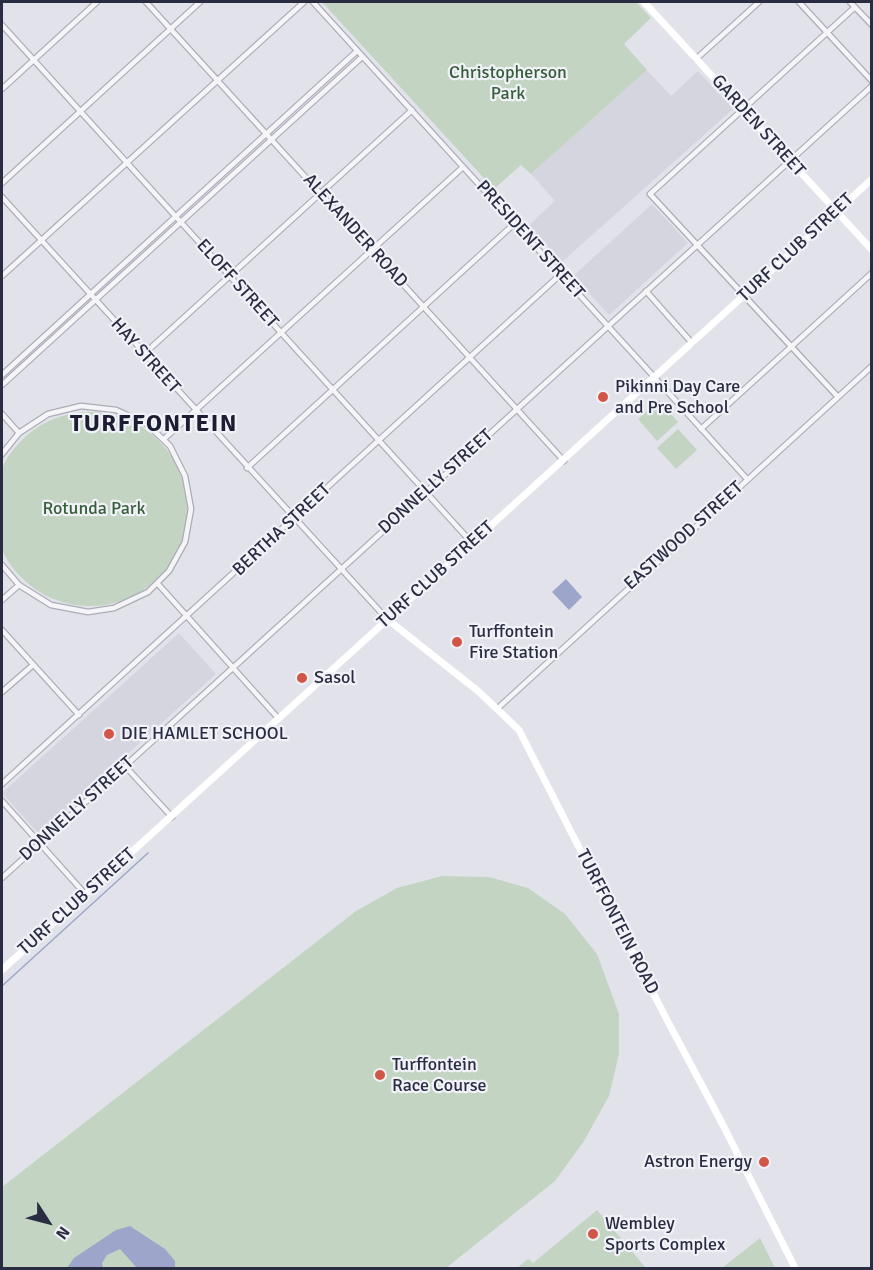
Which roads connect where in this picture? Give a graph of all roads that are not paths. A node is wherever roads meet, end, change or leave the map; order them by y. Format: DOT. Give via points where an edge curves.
graph roads {
  1 [pos="97,2"];
  2 [pos="146,2"];
  3 [pos="200,2"];
  4 [pos="304,2"];
  5 [pos="313,2"];
  6 [pos="645,2"];
  7 [pos="759,2"];
  8 [pos="799,2"];
  9 [pos="853,3"];
  10 [pos="2,25"];
  11 [pos="872,25"];
  12 [pos="171,28"];
  13 [pos="828,32"];
  14 [pos="357,51"];
  15 [pos="362,57"];
  16 [pos="696,59"];
  17 [pos="33,60"];
  18 [pos="218,80"];
  19 [pos="872,81"];
  20 [pos="872,86"];
  21 [pos="2,89"];
  22 [pos="312,92"];
  23 [pos="318,98"];
  24 [pos="412,110"];
  25 [pos="743,110"];
  26 [pos="80,111"];
  27 [pos="266,134"];
  28 [pos="272,140"];
  29 [pos="789,161"];
  30 [pos="126,162"];
  31 [pos="463,167"];
  32 [pos="872,179"];
  33 [pos="2,183"];
  34 [pos="321,193"];
  35 [pos="2,197"];
  36 [pos="835,212"];
  37 [pos="175,217"];
  38 [pos="181,222"];
  39 [pos="514,224"];
  40 [pos="40,241"];
  41 [pos="698,245"];
  42 [pos="372,249"];
  43 [pos="872,250"];
  44 [pos="131,257"];
  45 [pos="137,262"];
  46 [pos="872,273"];
  47 [pos="561,274"];
  48 [pos="230,275"];
  49 [pos="2,276"];
  50 [pos="646,291"];
  51 [pos="90,294"];
  52 [pos="745,296"];
  53 [pos="95,300"];
  54 [pos="423,307"];
  55 [pos="608,326"];
  56 [pos="281,333"];
  57 [pos="693,343"];
  58 [pos="33,346"];
  59 [pos="791,346"];
  60 [pos="38,352"];
  61 [pos="144,354"];
  62 [pos="470,358"];
  63 [pos="872,366"];
  64 [pos="2,375"];
  65 [pos="656,378"];
  66 [pos="2,385"];
  67 [pos="332,390"];
  68 [pos="838,397"];
  69 [pos="516,409"];
  70 [pos="195,411"];
  71 [pos="2,414"];
  72 [pos="701,429"];
  73 [pos="19,433"];
  74 [pos="164,440"];
  75 [pos="379,441"];
  76 [pos="2,454"];
  77 [pos="564,461"];
  78 [pos="247,468"];
  79 [pos="747,479"];
  80 [pos="426,492"];
  81 [pos="293,519"];
  82 [pos="472,543"];
  83 [pos="2,568"];
  84 [pos="340,569"];
  85 [pos="158,584"];
  86 [pos="19,585"];
  87 [pos="2,600"];
  88 [pos="186,617"];
  89 [pos="387,619"];
  90 [pos="2,630"];
  91 [pos="33,665"];
  92 [pos="232,668"];
  93 [pos="2,692"];
  94 [pos="498,708"];
  95 [pos="79,715"];
  96 [pos="278,718"];
  97 [pos="125,766"];
  98 [pos="2,784"];
  99 [pos="2,801"];
  100 [pos="172,817"];
  101 [pos="40,844"];
  102 [pos="2,878"];
  103 [pos="86,895"];
  104 [pos="2,970"];
  105 [pos="795,1269"];
  1 -- 17 [label="street"];
  2 -- 12 [label="street, ALEXANDER ROAD"];
  3 -- 12 [label="street"];
  4 -- 18 [label="street"];
  5 -- 14 [label="street, PRESIDENT STREET"];
  6 -- 16 [label="main road, GARDEN STREET"];
  7 -- 16 [label="street"];
  8 -- 13 [label="street"];
  9 -- 11 [label="street"];
  9 -- 13 [label="street"];
  10 -- 17 [label="street, ELOFF STREET"];
  12 -- 18 [label="street, ALEXANDER ROAD"];
  12 -- 26 [label="street"];
  13 -- 19 [label="street"];
  13 -- 25 [label="street"];
  14 -- 15 [label="street, PRESIDENT STREET"];
  14 -- 22 [label="street"];
  15 -- 23 [label="street"];
  15 -- 24 [label="street, PRESIDENT STREET"];
  16 -- 25 [label="main road, GARDEN STREET"];
  17 -- 21 [label="street"];
  17 -- 26 [label="street, ELOFF STREET"];
  18 -- 27 [label="street, ALEXANDER ROAD"];
  18 -- 30 [label="street"];
  20 -- 29 [label="street, DONNELLY STREET"];
  22 -- 23 [label="street"];
  22 -- 27 [label="street"];
  23 -- 28 [label="street"];
  24 -- 31 [label="street, PRESIDENT STREET"];
  24 -- 34 [label="street"];
  25 -- 29 [label="main road, GARDEN STREET"];
  25 -- 41 [label="street" via="650,194"];
  26 -- 30 [label="street, ELOFF STREET"];
  26 -- 33 [label="street"];
  27 -- 28 [label="street, ALEXANDER ROAD"];
  27 -- 37 [label="street"];
  28 -- 34 [label="street, ALEXANDER ROAD"];
  28 -- 38 [label="street"];
  29 -- 36 [label="main road, GARDEN STREET"];
  29 -- 41 [label="street, DONNELLY STREET"];
  30 -- 37 [label="street, ELOFF STREET"];
  30 -- 40 [label="street"];
  31 -- 39 [label="street, PRESIDENT STREET"];
  31 -- 42 [label="street"];
  32 -- 36 [label="main road, TURF CLUB STREET"];
  34 -- 42 [label="street, ALEXANDER ROAD"];
  34 -- 48 [label="street"];
  35 -- 40 [label="street, HAY STREET"];
  36 -- 43 [label="main road, GARDEN STREET"];
  36 -- 52 [label="main road, TURF CLUB STREET"];
  37 -- 38 [label="street, ELOFF STREET"];
  37 -- 44 [label="street"];
  38 -- 45 [label="street"];
  38 -- 48 [label="street, ELOFF STREET"];
  39 -- 47 [label="street, PRESIDENT STREET"];
  39 -- 54 [label="street"];
  40 -- 49 [label="street"];
  40 -- 51 [label="street, HAY STREET"];
  41 -- 50 [label="street, DONNELLY STREET"];
  41 -- 52 [label="street"];
  42 -- 54 [label="street, ALEXANDER ROAD"];
  42 -- 56 [label="street"];
  44 -- 45 [label="street"];
  44 -- 51 [label="street"];
  45 -- 53 [label="street"];
  46 -- 59 [label="street"];
  47 -- 55 [label="street, PRESIDENT STREET"];
  47 -- 62 [label="street, BERTHA STREET"];
  48 -- 56 [label="street, ELOFF STREET"];
  48 -- 61 [label="street"];
  50 -- 55 [label="street, DONNELLY STREET"];
  50 -- 57 [label="street"];
  51 -- 53 [label="street, HAY STREET"];
  51 -- 58 [label="street"];
  52 -- 57 [label="main road, TURF CLUB STREET"];
  52 -- 59 [label="street"];
  53 -- 60 [label="street"];
  53 -- 61 [label="street, HAY STREET"];
  54 -- 62 [label="street, ALEXANDER ROAD"];
  54 -- 67 [label="street"];
  55 -- 65 [label="street, PRESIDENT STREET"];
  55 -- 69 [label="street, DONNELLY STREET"];
  56 -- 67 [label="street, ELOFF STREET"];
  56 -- 70 [label="street"];
  57 -- 65 [label="main road, TURF CLUB STREET"];
  58 -- 60 [label="street"];
  58 -- 64 [label="street"];
  59 -- 68 [label="street"];
  59 -- 72 [label="street"];
  60 -- 66 [label="street"];
  61 -- 70 [label="street, HAY STREET"];
  62 -- 69 [label="street, ALEXANDER ROAD"];
  62 -- 75 [label="street, BERTHA STREET"];
  63 -- 68 [label="street, EASTWOOD STREET"];
  65 -- 72 [label="street, PRESIDENT STREET"];
  65 -- 77 [label="main road, TURF CLUB STREET"];
  67 -- 75 [label="street, ELOFF STREET"];
  67 -- 78 [label="street"];
  68 -- 79 [label="street, EASTWOOD STREET"];
  69 -- 77 [label="street, ALEXANDER ROAD"];
  69 -- 80 [label="street, DONNELLY STREET"];
  70 -- 74 [label="street"];
  70 -- 78 [label="street, HAY STREET"];
  71 -- 73 [label="street"];
  72 -- 79 [label="street, PRESIDENT STREET"];
  73 -- 74 [label="street" via="59,410 93,406 137,418"];
  73 -- 76 [label="street"];
  74 -- 85 [label="street" via="185,476 190,517 178,557"];
  75 -- 80 [label="street, ELOFF STREET"];
  75 -- 81 [label="street, BERTHA STREET"];
  77 -- 82 [label="main road, TURF CLUB STREET"];
  78 -- 81 [label="street, HAY STREET"];
  79 -- 94 [label="street, EASTWOOD STREET"];
  80 -- 82 [label="street, ELOFF STREET"];
  80 -- 84 [label="street, DONNELLY STREET"];
  81 -- 84 [label="street, HAY STREET"];
  81 -- 88 [label="street, BERTHA STREET"];
  82 -- 89 [label="main road, TURF CLUB STREET"];
  83 -- 86 [label="street"];
  84 -- 89 [label="street, HAY STREET"];
  84 -- 92 [label="street, DONNELLY STREET"];
  85 -- 86 [label="street" via="126,604 88,612 51,605"];
  85 -- 88 [label="street"];
  86 -- 87 [label="street"];
  88 -- 92 [label="street"];
  88 -- 95 [label="street, BERTHA STREET"];
  89 -- 94 [label="main road, TURFFONTEIN ROAD"];
  89 -- 96 [label="main road, TURF CLUB STREET"];
  90 -- 91 [label="street"];
  91 -- 93 [label="street"];
  91 -- 95 [label="street"];
  92 -- 96 [label="street"];
  92 -- 97 [label="street, DONNELLY STREET"];
  94 -- 105 [label="main road, TURFFONTEIN ROAD" via="524,739"];
  95 -- 98 [label="street, BERTHA STREET"];
  96 -- 100 [label="main road, TURF CLUB STREET"];
  97 -- 100 [label="street"];
  97 -- 101 [label="street, DONNELLY STREET"];
  99 -- 101 [label="street"];
  100 -- 103 [label="main road, TURF CLUB STREET"];
  101 -- 102 [label="street, DONNELLY STREET"];
  101 -- 103 [label="street"];
  103 -- 104 [label="main road, TURF CLUB STREET"];
}
